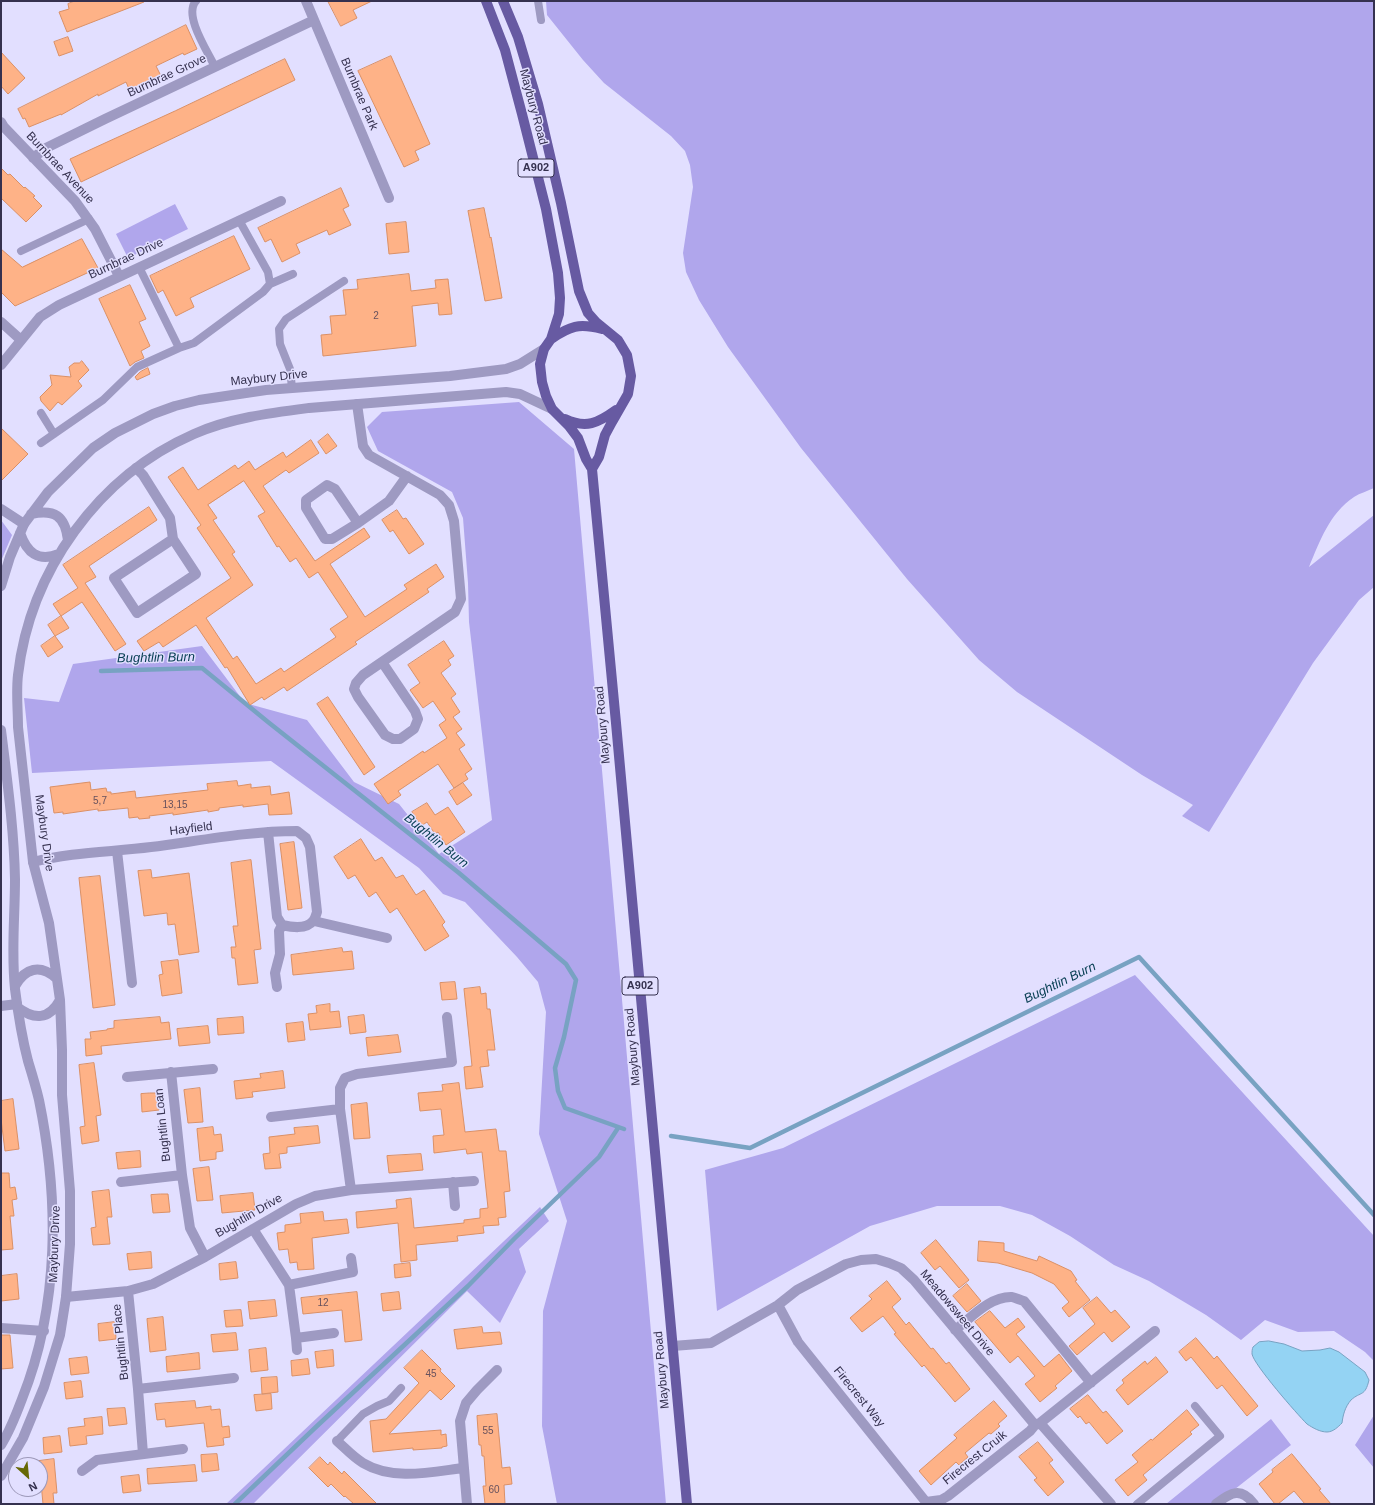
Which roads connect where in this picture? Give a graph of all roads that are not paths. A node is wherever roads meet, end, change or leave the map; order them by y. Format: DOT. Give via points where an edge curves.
graph roads {
  1 [pos="196,1"];
  2 [pos="306,1"];
  3 [pos="486,1"];
  4 [pos="503,1"];
  5 [pos="538,1"];
  6 [pos="314,20"];
  7 [pos="541,20"];
  8 [pos="215,67"];
  9 [pos="1,122"];
  10 [pos="33,158"];
  11 [pos="389,198"];
  12 [pos="281,201"];
  13 [pos="88,219"];
  14 [pos="239,220"];
  15 [pos="21,251"];
  16 [pos="139,267"];
  17 [pos="293,274"];
  18 [pos="119,276"];
  19 [pos="344,281"];
  20 [pos="270,284"];
  21 [pos="1,322"];
  22 [pos="605,330"];
  23 [pos="551,339"];
  24 [pos="21,340"];
  25 [pos="179,348"];
  26 [pos="544,349"];
  27 [pos="1,365"];
  28 [pos="292,388"];
  29 [pos="357,404"];
  30 [pos="619,408"];
  31 [pos="552,409"];
  32 [pos="41,413"];
  33 [pos="560,416"];
  34 [pos="54,434"];
  35 [pos="41,443"];
  36 [pos="136,468"];
  37 [pos="592,469"];
  38 [pos="408,476"];
  39 [pos="1,510"];
  40 [pos="31,514"];
  41 [pos="358,522"];
  42 [pos="22,528"];
  43 [pos="173,539"];
  44 [pos="68,540"];
  45 [pos="59,554"];
  46 [pos="1,586"];
  47 [pos="382,662"];
  48 [pos="1,730"];
  49 [pos="268,832"];
  50 [pos="117,851"];
  51 [pos="33,862"];
  52 [pos="314,921"];
  53 [pos="282,925"];
  54 [pos="387,938"];
  55 [pos="56,978"];
  56 [pos="132,983"];
  57 [pos="15,986"];
  58 [pos="277,988"];
  59 [pos="60,1000"];
  60 [pos="1,1006"];
  61 [pos="17,1006"];
  62 [pos="447,1017"];
  63 [pos="213,1069"];
  64 [pos="171,1072"];
  65 [pos="127,1077"];
  66 [pos="340,1109"];
  67 [pos="271,1117"];
  68 [pos="182,1175"];
  69 [pos="474,1181"];
  70 [pos="121,1182"];
  71 [pos="453,1182"];
  72 [pos="351,1190"];
  73 [pos="455,1206"];
  74 [pos="253,1229"];
  75 [pos="205,1257"];
  76 [pos="351,1258"];
  77 [pos="289,1285"];
  78 [pos="128,1291"];
  79 [pos="66,1297"];
  80 [pos="778,1305"];
  81 [pos="1,1328"];
  82 [pos="955,1330"];
  83 [pos="44,1331"];
  84 [pos="1155,1331"];
  85 [pos="334,1333"];
  86 [pos="296,1338"];
  87 [pos="673,1346"];
  88 [pos="297,1350"];
  89 [pos="497,1370"];
  90 [pos="234,1378"];
  91 [pos="1091,1383"];
  92 [pos="401,1388"];
  93 [pos="138,1389"];
  94 [pos="1195,1406"];
  95 [pos="1037,1424"];
  96 [pos="337,1441"];
  97 [pos="1,1445"];
  98 [pos="183,1449"];
  99 [pos="143,1454"];
  100 [pos="463,1468"];
  101 [pos="82,1471"];
  102 [pos="1,1476"];
  103 [pos="943,1502"];
  104 [pos="926,1503"];
  105 [pos="467,1504"];
  106 [pos="687,1504"];
  107 [pos="1111,1504"];
  108 [pos="1137,1504"];
  109 [pos="1216,1504"];
  110 [pos="1254,1504"];
  1 -- 8 [label="lane" via="193,4 192,18"];
  2 -- 6 [label="street, Burnbrae Park"];
  3 -- 23 [label="main road, Maybury Road / A902" via="504,50 546,209 560,298 559,314"];
  4 -- 22 [label="main road, Maybury Road / A902" via="518,37 538,104 562,203 579,291 588,313"];
  5 -- 7 [label="lane"];
  6 -- 8 [label="street, Burnbrae Grove"];
  6 -- 11 [label="street, Burnbrae Park"];
  8 -- 10 [label="street, Burnbrae Grove" via="46,148"];
  9 -- 10 [label="street, Burnbrae Avenue"];
  10 -- 13 [label="street, Burnbrae Avenue" via="75,201"];
  12 -- 14 [label="street, Burnbrae Drive"];
  13 -- 15 [label="lane"];
  13 -- 18 [label="street, Burnbrae Avenue"];
  14 -- 16 [label="street, Burnbrae Drive"];
  14 -- 20 [label="lane" via="268,272"];
  16 -- 18 [label="street, Burnbrae Drive"];
  16 -- 25 [label="lane"];
  17 -- 20 [label="lane"];
  18 -- 24 [label="street, Burnbrae Drive" via="40,317"];
  19 -- 28 [label="lane" via="286,319 279,329 280,344 290,369"];
  20 -- 25 [label="lane" via="263,292 194,343"];
  21 -- 24 [label="street"];
  22 -- 23 [label="main road, Maybury Road / A902" via="577,326 566,329"];
  22 -- 30 [label="main road, Maybury Road / A902" via="621,345 631,376 628,394"];
  23 -- 26 [label="main road, Maybury Road / A902"];
  24 -- 27 [label="street, Burnbrae Drive"];
  25 -- 34 [label="lane" via="137,367 104,400"];
  26 -- 28 [label="street, Maybury Drive" via="520,364 506,369"];
  26 -- 31 [label="main road, Maybury Road / A902" via="540,364 542,382"];
  28 -- 40 [label="street, Maybury Drive" via="199,400 175,406 133,423 93,448 48,492"];
  29 -- 31 [label="street, Maybury Drive" via="506,392 520,394"];
  29 -- 36 [label="street, Maybury Drive" via="277,412 233,420 175,443"];
  29 -- 38 [label="street" via="362,446 369,455"];
  30 -- 33 [label="main road, Maybury Road / A902" via="603,420 589,424 574,423"];
  30 -- 37 [label="main road, Maybury Road / A902" via="605,435 600,457"];
  31 -- 33 [label="main road, Maybury Road / A902"];
  32 -- 34 [label="lane"];
  33 -- 37 [label="main road, Maybury Road / A902" via="578,438"];
  34 -- 35 [label="lane"];
  36 -- 43 [label="street" via="170,518"];
  36 -- 44 [label="street, Maybury Drive" via="100,500"];
  37 -- 87 [label="main road, Maybury Road / A902"];
  38 -- 41 [label="street" via="389,501"];
  38 -- 47 [label="street" via="440,495 449,505 454,521 462,599 455,612"];
  39 -- 42 [label="street"];
  40 -- 42 [label="street, Maybury Drive"];
  40 -- 44 [label="street" via="53,513 62,519 67,529"];
  41 -- 41 [label="street" via="332,539 325,539 306,508 306,500 327,485 335,490"];
  42 -- 45 [label="street" via="24,544 32,553 50,558"];
  42 -- 46 [label="street, Maybury Drive"];
  43 -- 43 [label="street" via="196,574 136,613 114,578"];
  44 -- 45 [label="street, Maybury Drive"];
  45 -- 51 [label="street, Maybury Drive" via="28,626 18,676 18,727"];
  47 -- 47 [label="street" via="418,719 414,729 400,739 385,735 354,689 363,675"];
  48 -- 57 [label="street, Maybury Drive" via="14,857"];
  49 -- 50 [label="street, Hayfield"];
  49 -- 52 [label="street, Hayfield" via="297,831 306,838 310,847 316,901 317,912"];
  49 -- 53 [label="street" via="277,917"];
  50 -- 51 [label="street, Hayfield" via="71,855"];
  50 -- 56 [label="street"];
  51 -- 55 [label="street, Maybury Drive" via="49,923"];
  52 -- 53 [label="street" via="305,926"];
  52 -- 54 [label="street"];
  53 -- 58 [label="street" via="279,931 280,954 275,973"];
  55 -- 57 [label="street" via="38,969 27,971"];
  55 -- 59 [label="street, Maybury Drive"];
  57 -- 61 [label="street, Maybury Drive"];
  59 -- 61 [label="street" via="50,1013 42,1016 25,1013"];
  59 -- 79 [label="street, Maybury Drive" via="62,1095 70,1199"];
  60 -- 61 [label="street"];
  61 -- 83 [label="street, Maybury Drive" via="46,1141 52,1196 53,1246"];
  62 -- 66 [label="street" via="452,1062 357,1074 345,1078 340,1088"];
  63 -- 64 [label="street, Bughtlin Loan"];
  64 -- 65 [label="street, Bughtlin Loan"];
  64 -- 68 [label="street, Bughtlin Loan"];
  66 -- 67 [label="street"];
  66 -- 72 [label="street"];
  68 -- 70 [label="street, Bughtlin Loan"];
  68 -- 75 [label="street, Bughtlin Loan" via="190,1228"];
  69 -- 71 [label="street, Bughtlin Drive"];
  71 -- 72 [label="street, Bughtlin Drive"];
  71 -- 73 [label="street"];
  72 -- 74 [label="street, Bughtlin Drive" via="315,1196"];
  74 -- 75 [label="street, Bughtlin Drive"];
  74 -- 77 [label="street"];
  75 -- 78 [label="street, Bughtlin Drive" via="153,1284"];
  76 -- 77 [label="street" via="353,1272"];
  77 -- 86 [label="street"];
  78 -- 79 [label="street, Bughtlin Drive"];
  78 -- 93 [label="street, Bughtlin Place"];
  79 -- 102 [label="street, Maybury Drive" via="60,1335 44,1387 23,1438"];
  80 -- 82 [label="street, Meadowsweet Drive" via="797,1290 846,1264 876,1259 901,1268"];
  80 -- 87 [label="street, Meadowsweet Drive" via="711,1343"];
  80 -- 104 [label="street, Firecrest Way" via="798,1342"];
  81 -- 83 [label="street"];
  82 -- 91 [label="street" via="992,1302 1013,1297 1024,1301"];
  82 -- 95 [label="street, Meadowsweet Drive"];
  83 -- 97 [label="street, Maybury Drive" via="29,1382"];
  84 -- 91 [label="street, Firecrest Cruik"];
  85 -- 86 [label="street"];
  86 -- 88 [label="street"];
  87 -- 106 [label="main road, Maybury Road / A902"];
  89 -- 100 [label="street" via="466,1403 460,1421"];
  90 -- 93 [label="street, Bughtlin Place"];
  91 -- 95 [label="street, Firecrest Cruik"];
  92 -- 96 [label="lane" via="389,1401 363,1414"];
  93 -- 99 [label="street, Bughtlin Place"];
  94 -- 108 [label="lane" via="1220,1436"];
  95 -- 103 [label="street, Firecrest Cruik"];
  95 -- 107 [label="street, Meadowsweet Drive"];
  96 -- 100 [label="street" via="362,1463 384,1472 410,1474"];
  98 -- 99 [label="street"];
  99 -- 101 [label="street" via="97,1460"];
  100 -- 105 [label="street"];
  103 -- 104 [label="street, Firecrest Cruik"];
  109 -- 110 [label="street" via="1227,1495 1240,1492 1249,1497"];
}
